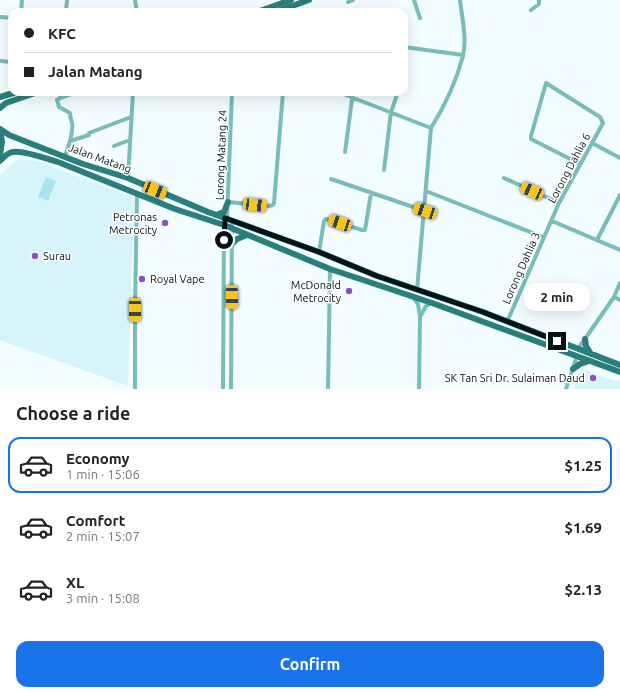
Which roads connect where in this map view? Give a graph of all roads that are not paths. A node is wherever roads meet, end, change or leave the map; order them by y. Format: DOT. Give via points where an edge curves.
graph roads {
  1 [pos="291,0"];
  2 [pos="309,0"];
  3 [pos="414,0"];
  4 [pos="460,0"];
  5 [pos="539,0"];
  6 [pos="268,8"];
  7 [pos="286,8"];
  8 [pos="531,10"];
  9 [pos="420,18"];
  10 [pos="408,48"];
  11 [pos="463,56"];
  12 [pos="26,96"];
  13 [pos="66,96"];
  14 [pos="133,96"];
  15 [pos="232,96"];
  16 [pos="283,96"];
  17 [pos="397,96"];
  18 [pos="351,97"];
  19 [pos="0,108"];
  20 [pos="391,112"];
  21 [pos="131,117"];
  22 [pos="431,128"];
  23 [pos="0,130"];
  24 [pos="130,140"];
  25 [pos="70,141"];
  26 [pos="592,143"];
  27 [pos="114,146"];
  28 [pos="345,152"];
  29 [pos="0,155"];
  30 [pos="65,156"];
  31 [pos="620,158"];
  32 [pos="0,161"];
  33 [pos="580,164"];
  34 [pos="384,170"];
  35 [pos="128,178"];
  36 [pos="504,178"];
  37 [pos="331,179"];
  38 [pos="426,191"];
  39 [pos="137,193"];
  40 [pos="371,193"];
  41 [pos="620,195"];
  42 [pos="228,202"];
  43 [pos="618,202"];
  44 [pos="559,203"];
  45 [pos="425,211"];
  46 [pos="216,215"];
  47 [pos="228,219"];
  48 [pos="552,221"];
  49 [pos="224,225"];
  50 [pos="231,228"];
  51 [pos="247,235"];
  52 [pos="543,237"];
  53 [pos="598,240"];
  54 [pos="232,244"];
  55 [pos="620,250"];
  56 [pos="319,252"];
  57 [pos="330,269"];
  58 [pos="620,283"];
  59 [pos="224,288"];
  60 [pos="232,288"];
  61 [pos="417,290"];
  62 [pos="412,296"];
  63 [pos="614,297"];
  64 [pos="620,300"];
  65 [pos="432,303"];
  66 [pos="420,317"];
  67 [pos="507,322"];
  68 [pos="586,339"];
  69 [pos="568,346"];
  70 [pos="578,349"];
  71 [pos="577,356"];
  72 [pos="591,358"];
  73 [pos="620,365"];
  74 [pos="573,369"];
  75 [pos="620,372"];
  76 [pos="135,389"];
  77 [pos="223,389"];
  78 [pos="231,389"];
  79 [pos="328,389"];
  80 [pos="419,389"];
  81 [pos="566,389"];
  1 -- 6 [label="main road"];
  2 -- 7 [label="main road"];
  3 -- 9 [label="street"];
  4 -- 11 [label="street" via="464,34"];
  5 -- 8 [label="street" via="539,4"];
  10 -- 11 [label="street"];
  11 -- 22 [label="street"];
  12 -- 19 [label="main road" via="6,103"];
  13 -- 25 [label="street" via="57,100 58,107 70,113"];
  14 -- 21 [label="street"];
  15 -- 42 [label="street, Lorong Matang 24"];
  16 -- 42 [label="street" via="273,206"];
  17 -- 20 [label="street"];
  18 -- 20 [label="street"];
  18 -- 28 [label="street"];
  20 -- 22 [label="street"];
  20 -- 34 [label="street"];
  21 -- 24 [label="street"];
  21 -- 25 [label="street"];
  22 -- 38 [label="street"];
  23 -- 29 [label="main road"];
  23 -- 30 [label="main road, Jalan Matang"];
  24 -- 27 [label="street"];
  24 -- 35 [label="street"];
  25 -- 30 [label="street"];
  26 -- 31 [label="street"];
  26 -- 33 [label="street, Lorong Dahlia 6"];
  26 -- 33 [label="street, Lorong Dahlia 6" via="603,123 600,117 546,83 531,139"];
  30 -- 35 [label="main road, Jalan Matang"];
  32 -- 39 [label="main road, Jalan Matang" via="13,152 39,156"];
  33 -- 44 [label="street, Lorong Dahlia 6"];
  35 -- 46 [label="main road, Jalan Matang"];
  36 -- 44 [label="street"];
  37 -- 40 [label="street"];
  38 -- 45 [label="street"];
  38 -- 52 [label="street"];
  39 -- 49 [label="main road, Jalan Matang"];
  39 -- 76 [label="street"];
  40 -- 45 [label="street"];
  40 -- 56 [label="street" via="365,230 326,219"];
  41 -- 43 [label="street"];
  42 -- 46 [label="main road" via="224,212"];
  42 -- 47 [label="street, Lorong Matang 24"];
  43 -- 53 [label="street"];
  44 -- 48 [label="street, Lorong Dahlia 6"];
  45 -- 61 [label="street"];
  46 -- 47 [label="main road, Jalan Matang"];
  47 -- 49 [label="street"];
  47 -- 50 [label="street"];
  47 -- 56 [label="main road, Jalan Matang"];
  48 -- 52 [label="street, Lorong Dahlia 3"];
  48 -- 53 [label="street"];
  49 -- 50 [label="main road, Jalan Matang"];
  49 -- 59 [label="street"];
  50 -- 51 [label="main road, Jalan Matang"];
  50 -- 54 [label="street"];
  51 -- 54 [label="main road"];
  51 -- 57 [label="main road, Jalan Matang"];
  52 -- 67 [label="street, Lorong Dahlia 3"];
  53 -- 55 [label="street"];
  54 -- 60 [label="street"];
  56 -- 61 [label="main road, Jalan Matang"];
  57 -- 62 [label="main road, Jalan Matang"];
  57 -- 79 [label="street"];
  58 -- 63 [label="street"];
  59 -- 60 [label="street"];
  59 -- 77 [label="street"];
  60 -- 78 [label="street"];
  61 -- 67 [label="main road, Jalan Matang"];
  62 -- 65 [label="main road, Jalan Matang"];
  62 -- 66 [label="street" via="418,304"];
  63 -- 64 [label="street"];
  63 -- 68 [label="street"];
  65 -- 66 [label="street" via="426,306"];
  65 -- 71 [label="main road, Jalan Matang"];
  66 -- 80 [label="street"];
  67 -- 69 [label="main road, Jalan Matang"];
  68 -- 70 [label="street"];
  68 -- 72 [label="main road"];
  69 -- 70 [label="main road, Jalan Matang"];
  69 -- 71 [label="main road" via="577,351"];
  70 -- 72 [label="main road, Jalan Matang"];
  71 -- 72 [label="main road, Jalan Matang"];
  71 -- 74 [label="street"];
  72 -- 73 [label="main road, Jalan Matang"];
  72 -- 74 [label="main road"];
  72 -- 75 [label="main road, Jalan Matang"];
  74 -- 81 [label="street"];
}
